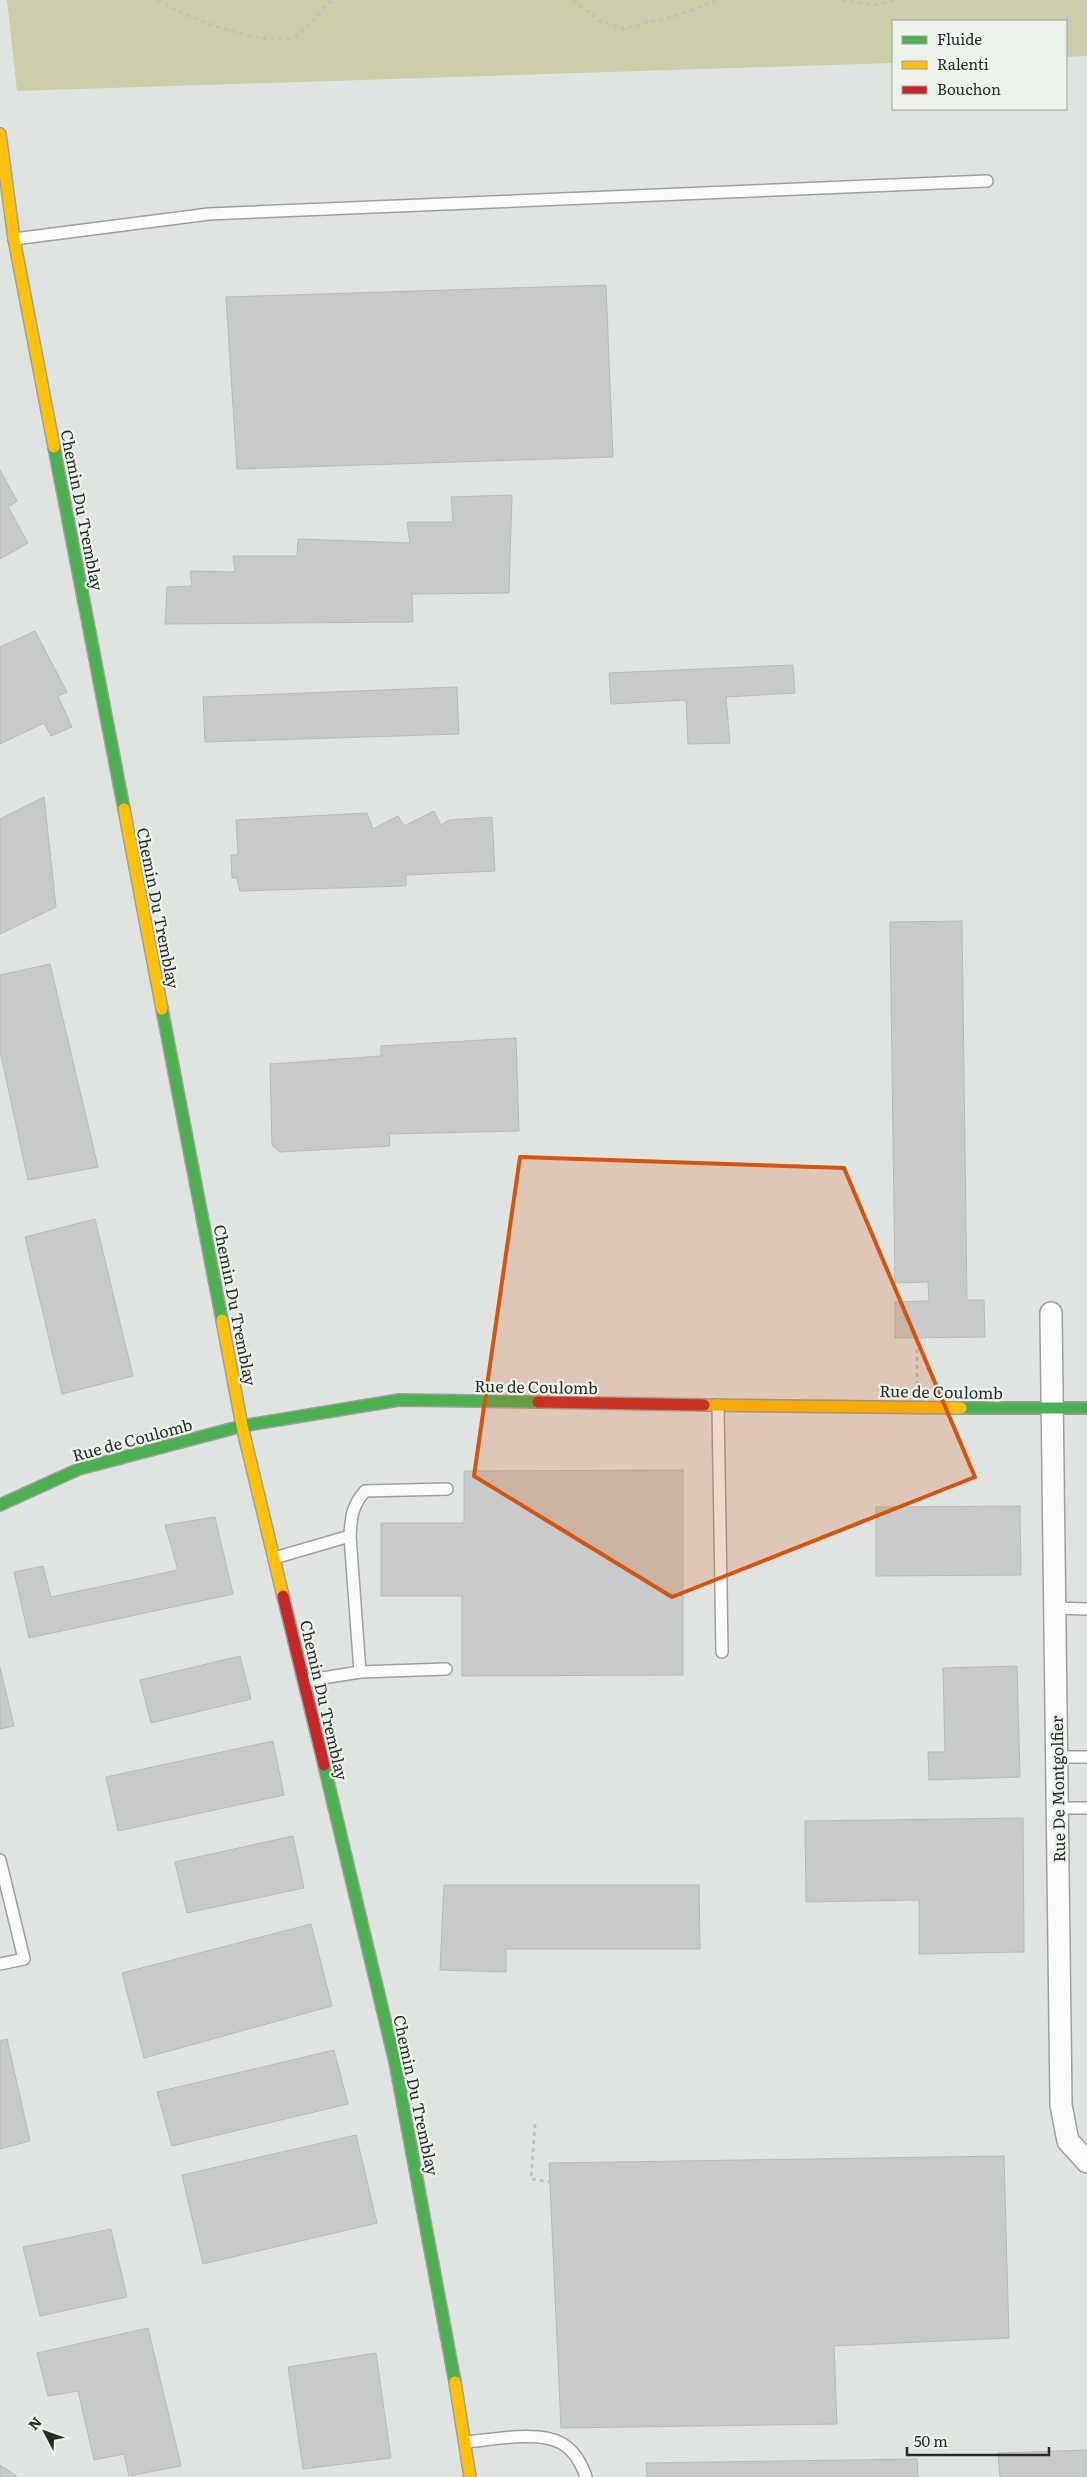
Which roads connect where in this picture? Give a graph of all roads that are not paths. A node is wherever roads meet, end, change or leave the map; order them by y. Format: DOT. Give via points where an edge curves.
graph roads {
  1 [pos="0,134"];
  2 [pos="987,181"];
  3 [pos="14,239"];
  4 [pos="1051,1313"];
  5 [pos="718,1405"];
  6 [pos="1052,1408"];
  7 [pos="1087,1408"];
  8 [pos="242,1426"];
  9 [pos="447,1489"];
  10 [pos="0,1505"];
  11 [pos="350,1536"];
  12 [pos="274,1558"];
  13 [pos="1055,1608"];
  14 [pos="1087,1609"];
  15 [pos="722,1652"];
  16 [pos="446,1669"];
  17 [pos="360,1672"];
  18 [pos="304,1681"];
  19 [pos="1057,1757"];
  20 [pos="1087,1757"];
  21 [pos="1057,1808"];
  22 [pos="1087,1808"];
  23 [pos="0,1860"];
  24 [pos="0,1964"];
  25 [pos="1087,2162"];
  26 [pos="465,2442"];
  27 [pos="470,2477"];
  28 [pos="586,2477"];
  1 -- 3 [label="street, Chemin Du Tremblay"];
  2 -- 3 [label="lane" via="209,214"];
  3 -- 8 [label="street, Chemin Du Tremblay"];
  4 -- 6 [label="street, Rue De Montgolfier"];
  5 -- 6 [label="street, Rue de Coulomb"];
  5 -- 8 [label="street, Rue de Coulomb" via="399,1400"];
  5 -- 15 [label="lane"];
  6 -- 7 [label="street, Rue de Coulomb"];
  6 -- 13 [label="street, Rue De Montgolfier"];
  8 -- 10 [label="street, Rue de Coulomb" via="79,1469"];
  8 -- 12 [label="street, Chemin Du Tremblay"];
  9 -- 11 [label="lane" via="365,1491 351,1513"];
  11 -- 12 [label="lane"];
  11 -- 17 [label="lane"];
  12 -- 18 [label="street, Chemin Du Tremblay"];
  13 -- 14 [label="lane"];
  13 -- 19 [label="street, Rue De Montgolfier"];
  16 -- 17 [label="lane"];
  17 -- 18 [label="lane"];
  18 -- 26 [label="street, Chemin Du Tremblay" via="395,2062"];
  19 -- 20 [label="lane"];
  19 -- 21 [label="street, Rue De Montgolfier"];
  21 -- 22 [label="lane"];
  21 -- 25 [label="street, Rue De Montgolfier" via="1061,2105 1068,2140"];
  23 -- 24 [label="lane" via="24,1959"];
  26 -- 27 [label="street, Chemin Du Tremblay"];
  26 -- 28 [label="lane" via="522,2437 561,2443 573,2453"];
}
